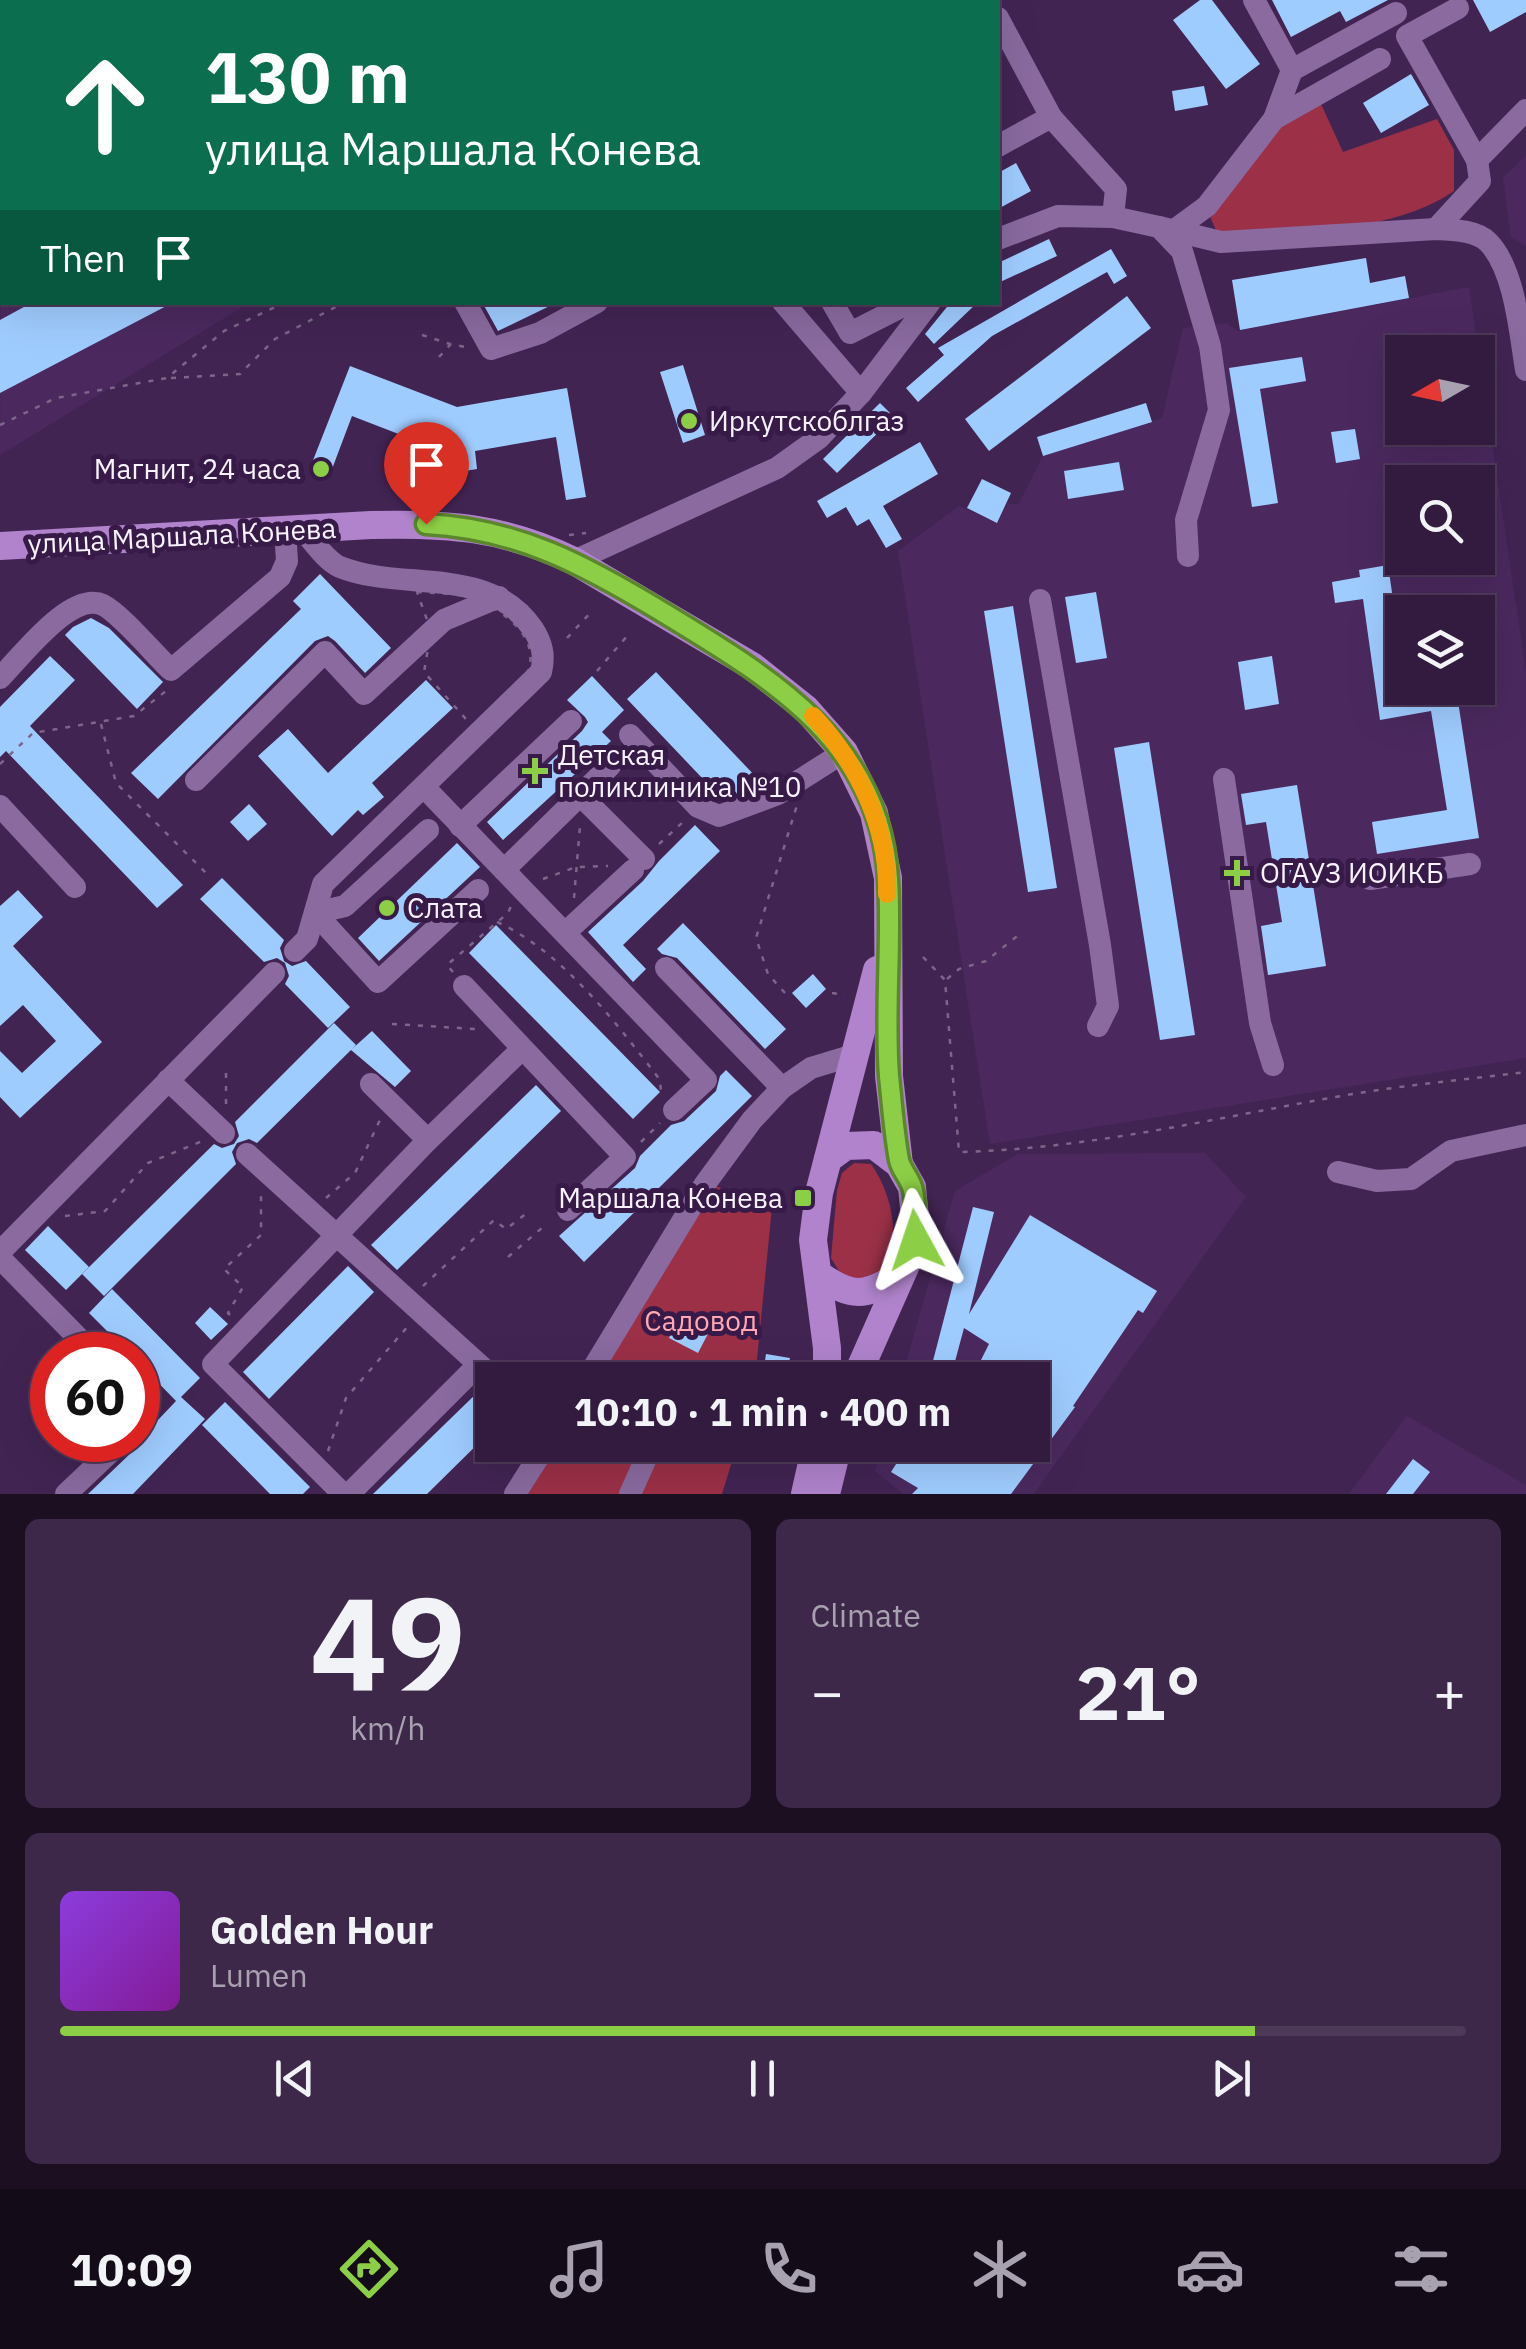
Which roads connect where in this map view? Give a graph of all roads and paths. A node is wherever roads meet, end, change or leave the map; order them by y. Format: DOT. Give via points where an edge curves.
graph roads {
  1 [pos="1254,0"];
  2 [pos="1458,8"];
  3 [pos="1396,13"];
  4 [pos="1000,22"];
  5 [pos="1380,59"];
  6 [pos="1292,70"];
  7 [pos="1526,110"];
  8 [pos="1051,117"];
  9 [pos="1274,119"];
  10 [pos="1000,145"];
  11 [pos="1476,160"];
  12 [pos="1112,217"];
  13 [pos="1436,228"];
  14 [pos="1166,229"];
  15 [pos="1000,238"];
  16 [pos="1526,260"];
  17 [pos="1502,265"];
  18 [pos="280,305"];
  19 [pos="339,305"];
  20 [pos="467,305"];
  21 [pos="591,305"];
  22 [pos="786,305"];
  23 [pos="834,305"];
  24 [pos="905,305"];
  25 [pos="928,305"];
  26 [pos="422,335"];
  27 [pos="451,344"];
  28 [pos="465,347"];
  29 [pos="439,357"];
  30 [pos="1526,370"];
  31 [pos="168,378"];
  32 [pos="861,393"];
  33 [pos="0,424"];
  34 [pos="293,530"];
  35 [pos="0,546"];
  36 [pos="1188,556"];
  37 [pos="574,562"];
  38 [pos="1040,600"];
  39 [pos="491,601"];
  40 [pos="593,610"];
  41 [pos="431,631"];
  42 [pos="628,634"];
  43 [pos="567,638"];
  44 [pos="172,670"];
  45 [pos="596,670"];
  46 [pos="0,678"];
  47 [pos="571,721"];
  48 [pos="100,722"];
  49 [pos="630,734"];
  50 [pos="844,752"];
  51 [pos="0,764"];
  52 [pos="610,766"];
  53 [pos="806,775"];
  54 [pos="196,780"];
  55 [pos="1224,780"];
  56 [pos="424,787"];
  57 [pos="0,806"];
  58 [pos="581,806"];
  59 [pos="460,826"];
  60 [pos="675,829"];
  61 [pos="428,830"];
  62 [pos="1470,864"];
  63 [pos="633,865"];
  64 [pos="576,867"];
  65 [pos="504,870"];
  66 [pos="206,873"];
  67 [pos="1370,879"];
  68 [pos="535,882"];
  69 [pos="75,886"];
  70 [pos="478,890"];
  71 [pos="574,899"];
  72 [pos="513,902"];
  73 [pos="314,913"];
  74 [pos="887,914"];
  75 [pos="497,922"];
  76 [pos="566,932"];
  77 [pos="1021,933"];
  78 [pos="295,951"];
  79 [pos="923,957"];
  80 [pos="447,964"];
  81 [pos="666,968"];
  82 [pos="274,973"];
  83 [pos="945,980"];
  84 [pos="464,986"];
  85 [pos="784,993"];
  86 [pos="832,993"];
  87 [pos="848,996"];
  88 [pos="392,1024"];
  89 [pos="1098,1026"];
  90 [pos="475,1030"];
  91 [pos="522,1049"];
  92 [pos="857,1054"];
  93 [pos="1273,1066"];
  94 [pos="1526,1072"];
  95 [pos="226,1073"];
  96 [pos="168,1080"];
  97 [pos="660,1080"];
  98 [pos="371,1084"];
  99 [pos="782,1088"];
  100 [pos="226,1108"];
  101 [pos="674,1110"];
  102 [pos="375,1126"];
  103 [pos="224,1133"];
  104 [pos="1526,1135"];
  105 [pos="428,1140"];
  106 [pos="247,1154"];
  107 [pos="625,1157"];
  108 [pos="828,1159"];
  109 [pos="900,1164"];
  110 [pos="1338,1172"];
  111 [pos="260,1189"];
  112 [pos="328,1198"];
  113 [pos="568,1210"];
  114 [pos="527,1213"];
  115 [pos="68,1216"];
  116 [pos="542,1227"];
  117 [pos="336,1236"];
  118 [pos="0,1255"];
  119 [pos="508,1257"];
  120 [pos="819,1275"];
  121 [pos="898,1276"];
  122 [pos="416,1303"];
  123 [pos="228,1313"];
  124 [pos="73,1332"];
  125 [pos="477,1362"];
  126 [pos="597,1362"];
  127 [pos="826,1362"];
  128 [pos="862,1362"];
  129 [pos="475,1382"];
  130 [pos="326,1457"];
  131 [pos="100,1462"];
  132 [pos="535,1462"];
  133 [pos="644,1462"];
  134 [pos="812,1462"];
  135 [pos="834,1462"];
  136 [pos="66,1494"];
  137 [pos="346,1494"];
  138 [pos="514,1494"];
  139 [pos="630,1494"];
  140 [pos="805,1494"];
  141 [pos="826,1494"];
  1 -- 6 [label="street"];
  2 -- 11 [label="street" via="1407,36"];
  3 -- 6 [label="street"];
  4 -- 8 [label="street"];
  5 -- 9 [label="street"];
  6 -- 9 [label="street"];
  7 -- 11 [label="street"];
  8 -- 10 [label="street"];
  8 -- 12 [label="street" via="1116,188"];
  9 -- 14 [label="street" via="1207,206"];
  11 -- 13 [label="street" via="1480,181"];
  12 -- 14 [label="street"];
  12 -- 15 [label="street" via="1058,216"];
  13 -- 14 [label="street" via="1221,242"];
  13 -- 17 [label="street" via="1488,241"];
  14 -- 36 [label="street" via="1182,251 1210,346 1219,410 1186,520"];
  16 -- 17 [label="street"];
  17 -- 30 [label="street"];
  18 -- 31 [label="path" via="224,331"];
  19 -- 31 [label="path" via="275,338 240,374"];
  20 -- 21 [label="street" via="491,350"];
  22 -- 32 [label="street"];
  23 -- 24 [label="street" via="850,333"];
  25 -- 32 [label="street"];
  26 -- 27 [label="path"];
  27 -- 28 [label="path"];
  27 -- 29 [label="path"];
  31 -- 33 [label="path" via="56,398"];
  32 -- 37 [label="street" via="819,438 777,468"];
  34 -- 35 [label="main road, улица Маршала Конева"];
  34 -- 37 [label="main road, улица Маршала Конева" via="461,526 518,538"];
  34 -- 39 [label="street" via="335,565 446,582"];
  34 -- 44 [label="street" via="280,577"];
  37 -- 50 [label="main road, улица Маршала Конева" via="752,666"];
  38 -- 89 [label="street" via="1100,945 1108,1006"];
  39 -- 41 [label="street"];
  39 -- 41 [label="path" via="417,592"];
  39 -- 41 [label="path" via="516,624 532,652 528,674 473,726 424,672"];
  39 -- 56 [label="street" via="527,620 541,641 541,672"];
  40 -- 43 [label="path"];
  41 -- 54 [label="street" via="364,694 325,652"];
  42 -- 45 [label="path"];
  44 -- 46 [label="street" via="105,606 88,601 67,610"];
  44 -- 48 [label="path" via="168,689 134,716"];
  47 -- 59 [label="street"];
  48 -- 51 [label="path" via="33,734"];
  48 -- 66 [label="path" via="116,783"];
  49 -- 53 [label="street" via="698,807 719,816 778,794"];
  50 -- 53 [label="street"];
  50 -- 74 [label="main road, улица Маршала Конева" via="883,846"];
  52 -- 58 [label="street"];
  53 -- 85 [label="path" via="756,938 768,974"];
  55 -- 93 [label="street" via="1260,1022"];
  56 -- 59 [label="street"];
  56 -- 73 [label="street" via="323,884"];
  57 -- 69 [label="street"];
  58 -- 63 [label="street"];
  58 -- 64 [label="path"];
  58 -- 65 [label="street"];
  59 -- 65 [label="street"];
  60 -- 63 [label="path"];
  61 -- 73 [label="street" via="344,906"];
  62 -- 67 [label="street"];
  63 -- 64 [label="path"];
  63 -- 76 [label="street"];
  64 -- 68 [label="path"];
  64 -- 71 [label="path"];
  65 -- 76 [label="street"];
  70 -- 73 [label="street" via="378,982"];
  72 -- 75 [label="path"];
  73 -- 78 [label="street"];
  74 -- 92 [label="main road"];
  74 -- 109 [label="main road" via="889,1076"];
  75 -- 80 [label="path"];
  75 -- 97 [label="path" via="548,955 615,1022"];
  76 -- 101 [label="street" via="706,1080"];
  77 -- 83 [label="path"];
  79 -- 83 [label="path"];
  81 -- 99 [label="street"];
  82 -- 96 [label="street"];
  83 -- 94 [label="path" via="960,1152 1116,1138 1361,1093"];
  84 -- 91 [label="street"];
  86 -- 87 [label="path"];
  88 -- 90 [label="path"];
  91 -- 105 [label="street"];
  91 -- 107 [label="street"];
  92 -- 99 [label="street" via="811,1068"];
  92 -- 108 [label="main road"];
  95 -- 100 [label="path"];
  96 -- 103 [label="street"];
  96 -- 118 [label="street"];
  98 -- 105 [label="street"];
  99 -- 126 [label="street" via="706,1184"];
  101 -- 107 [label="path"];
  102 -- 112 [label="path" via="355,1172"];
  103 -- 115 [label="path" via="148,1163 105,1210"];
  104 -- 110 [label="street" via="1450,1150 1411,1179 1377,1181"];
  105 -- 117 [label="street"];
  106 -- 117 [label="street"];
  107 -- 113 [label="street"];
  108 -- 109 [label="main road" via="863,1143"];
  108 -- 120 [label="main road" via="814,1240"];
  109 -- 121 [label="main road" via="912,1187 916,1240"];
  111 -- 123 [label="path" via="262,1235 224,1269 243,1288"];
  114 -- 122 [label="path" via="506,1229 494,1220"];
  116 -- 119 [label="path"];
  117 -- 122 [label="street"];
  117 -- 137 [label="street" via="213,1364"];
  118 -- 124 [label="street"];
  120 -- 121 [label="main road" via="850,1293 874,1292"];
  120 -- 127 [label="main road"];
  121 -- 128 [label="main road"];
  122 -- 125 [label="street"];
  122 -- 130 [label="path" via="346,1398"];
  129 -- 137 [label="street"];
  131 -- 136 [label="street"];
  132 -- 138 [label="street"];
  133 -- 139 [label="street"];
  134 -- 140 [label="main road"];
  135 -- 141 [label="main road"];
}
